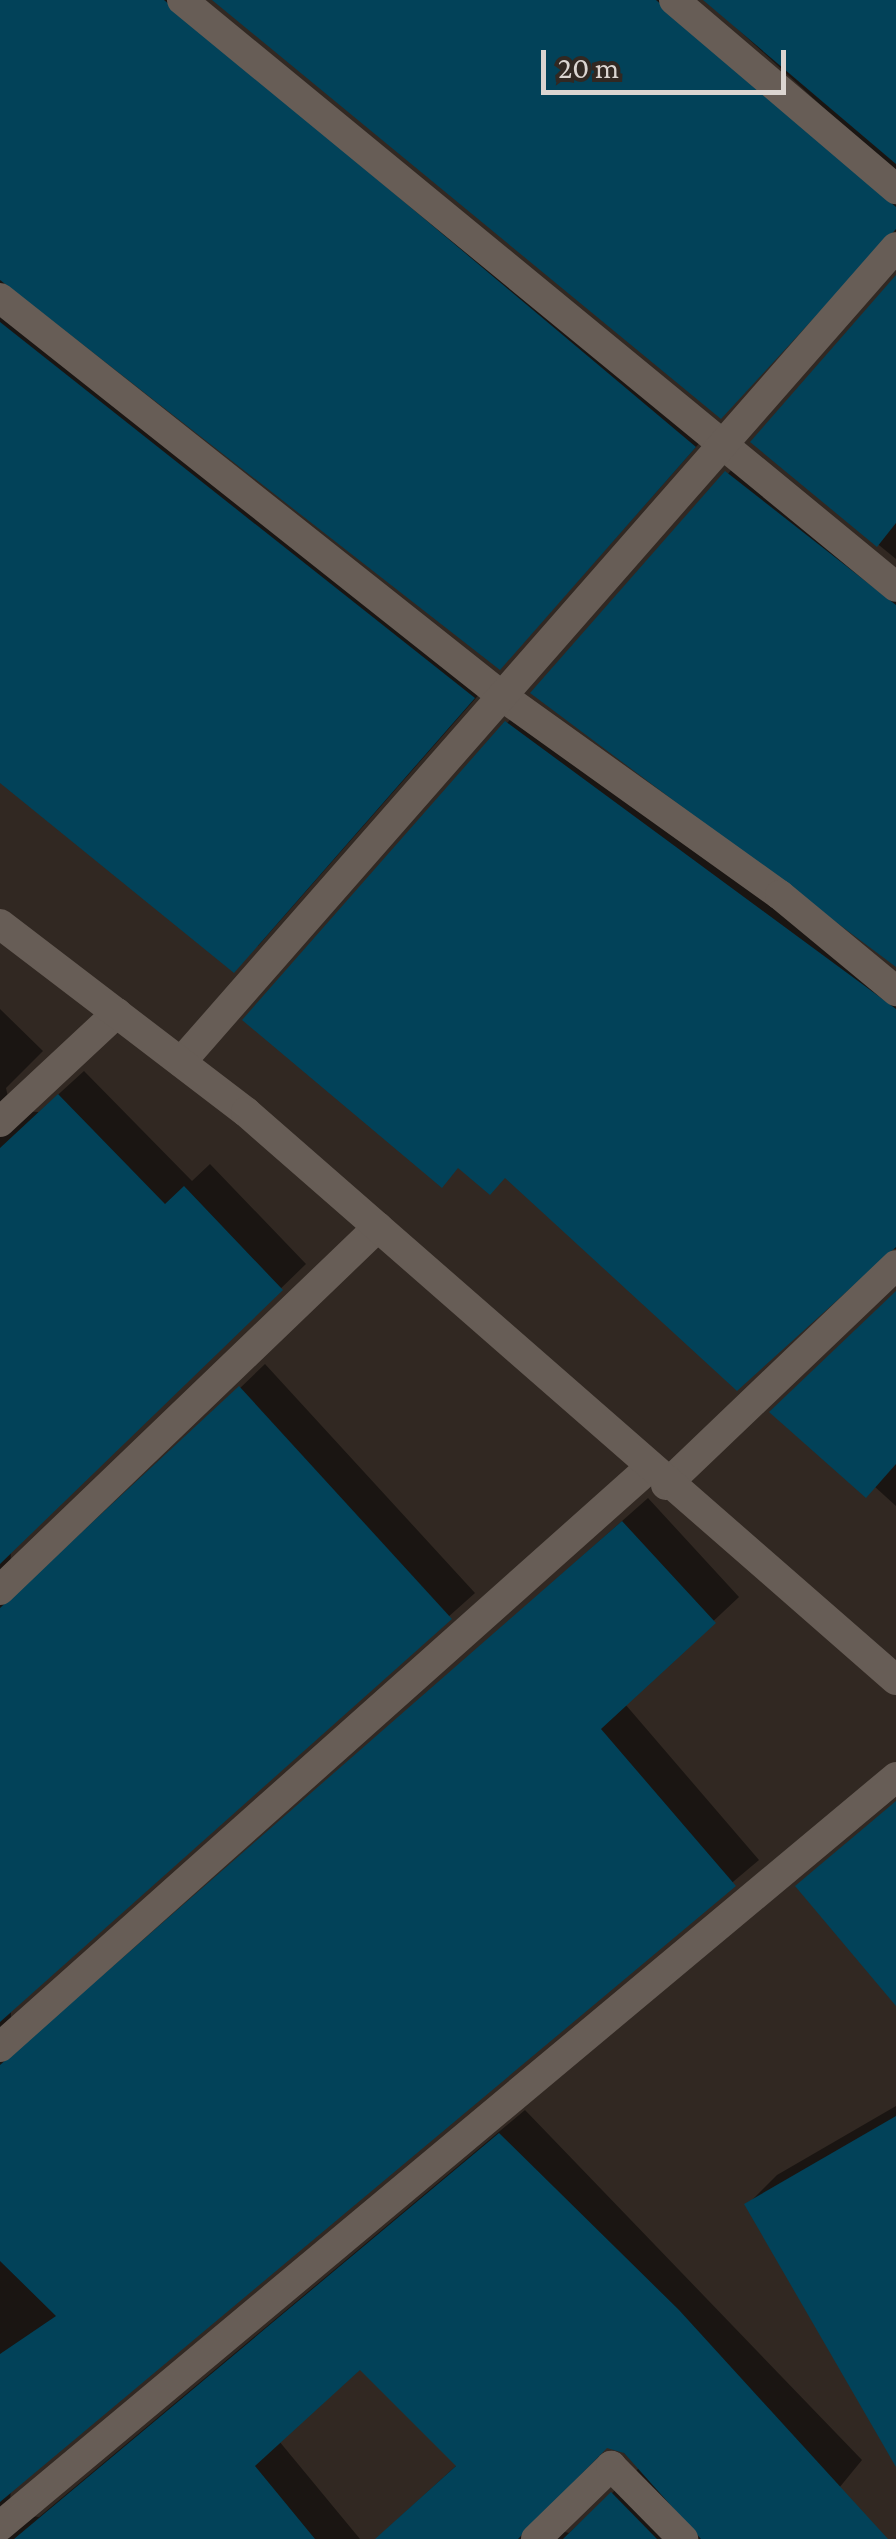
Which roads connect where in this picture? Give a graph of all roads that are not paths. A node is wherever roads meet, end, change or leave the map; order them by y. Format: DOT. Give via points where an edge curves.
graph roads {
  1 [pos="182,0"];
  2 [pos="674,0"];
  3 [pos="896,189"];
  4 [pos="896,247"];
  5 [pos="0,298"];
  6 [pos="718,450"];
  7 [pos="896,588"];
  8 [pos="502,696"];
  9 [pos="0,924"];
  10 [pos="896,991"];
  11 [pos="117,1013"];
  12 [pos="181,1062"];
  13 [pos="0,1122"];
  14 [pos="378,1227"];
  15 [pos="896,1265"];
  16 [pos="657,1477"];
  17 [pos="0,1590"];
  18 [pos="896,1680"];
  19 [pos="896,1777"];
  20 [pos="0,2047"];
  21 [pos="0,2526"];
  22 [pos="536,2539"];
  23 [pos="683,2539"];
  1 -- 6 [label="street"];
  2 -- 3 [label="street"];
  4 -- 6 [label="street"];
  5 -- 8 [label="street"];
  6 -- 7 [label="street"];
  6 -- 8 [label="street"];
  8 -- 10 [label="street" via="780,895"];
  8 -- 12 [label="street"];
  9 -- 11 [label="street"];
  11 -- 12 [label="street"];
  11 -- 13 [label="street"];
  12 -- 14 [label="street"];
  14 -- 16 [label="street"];
  14 -- 17 [label="street"];
  15 -- 16 [label="street"];
  16 -- 18 [label="street"];
  16 -- 20 [label="street"];
  19 -- 21 [label="street"];
  22 -- 23 [label="street" via="610,2466"];
}
